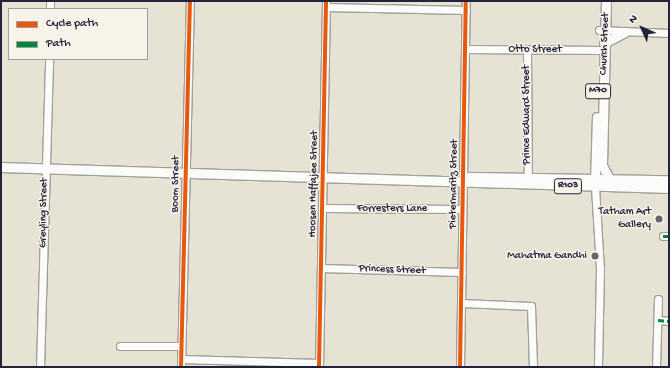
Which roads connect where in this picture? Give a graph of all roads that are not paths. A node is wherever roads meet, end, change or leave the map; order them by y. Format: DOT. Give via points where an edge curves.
graph roads {
  1 [pos="190,1"];
  2 [pos="466,1"];
  3 [pos="600,1"];
  4 [pos="606,1"];
  5 [pos="326,4"];
  6 [pos="466,10"];
  7 [pos="602,30"];
  8 [pos="625,32"];
  9 [pos="669,33"];
  10 [pos="602,48"];
  11 [pos="466,49"];
  12 [pos="527,51"];
  13 [pos="49,60"];
  14 [pos="1,167"];
  15 [pos="45,169"];
  16 [pos="1,173"];
  17 [pos="186,175"];
  18 [pos="322,178"];
  19 [pos="528,178"];
  20 [pos="462,180"];
  21 [pos="610,180"];
  22 [pos="669,180"];
  23 [pos="598,185"];
  24 [pos="669,188"];
  25 [pos="322,208"];
  26 [pos="462,209"];
  27 [pos="321,268"];
  28 [pos="462,272"];
  29 [pos="658,299"];
  30 [pos="462,304"];
  31 [pos="658,320"];
  32 [pos="669,321"];
  33 [pos="120,346"];
  34 [pos="181,346"];
  35 [pos="181,359"];
  36 [pos="319,365"];
  37 [pos="40,367"];
  38 [pos="181,367"];
  39 [pos="460,367"];
  40 [pos="533,367"];
  41 [pos="598,367"];
  42 [pos="656,367"];
  1 -- 17 [label="street, Boom Street"];
  2 -- 6 [label="street, Pietermaritz Street"];
  3 -- 7 [label="main road, Church Street / M70"];
  4 -- 7 [label="main road, Church Street / M70"];
  5 -- 6 [label="street"];
  5 -- 18 [label="street, Hoosen Haffajee Street"];
  6 -- 11 [label="street, Pietermaritz Street"];
  7 -- 8 [label="street"];
  7 -- 10 [label="main road, Church Street / M70"];
  8 -- 9 [label="street"];
  8 -- 10 [label="main road"];
  10 -- 12 [label="street, Otto Street"];
  10 -- 21 [label="main road, Church Street / M70" via="602,165"];
  10 -- 23 [label="main road, Church Street / M70"];
  11 -- 12 [label="street, Otto Street"];
  11 -- 20 [label="street, Pietermaritz Street"];
  12 -- 19 [label="street, Prince Edward Street"];
  13 -- 15 [label="street, Greyling Street"];
  14 -- 15 [label="main road, R103"];
  15 -- 16 [label="main road, R103"];
  15 -- 17 [label="main road, R103"];
  15 -- 37 [label="street, Greyling Street"];
  17 -- 18 [label="main road, R103"];
  17 -- 34 [label="street, Boom Street"];
  18 -- 20 [label="main road, R103"];
  18 -- 25 [label="street, Hoosen Haffajee Street"];
  19 -- 20 [label="main road, R103" via="470,177"];
  19 -- 23 [label="main road, R103"];
  20 -- 23 [label="main road, R103" via="469,184"];
  20 -- 26 [label="street, Pietermaritz Street"];
  21 -- 22 [label="main road, R103"];
  21 -- 23 [label="main road, R103"];
  23 -- 24 [label="main road, R103"];
  23 -- 41 [label="street, Church Street"];
  25 -- 26 [label="street, Forresters Lane"];
  25 -- 27 [label="street, Hoosen Haffajee Street"];
  26 -- 28 [label="street, Pietermaritz Street"];
  27 -- 28 [label="street, Princess Street"];
  27 -- 36 [label="street, Hoosen Haffajee Street"];
  28 -- 30 [label="street, Pietermaritz Street"];
  29 -- 31 [label="street"];
  30 -- 39 [label="street, Pietermaritz Street"];
  30 -- 40 [label="street" via="531,306"];
  31 -- 32 [label="street"];
  31 -- 42 [label="street"];
  33 -- 34 [label="street"];
  34 -- 35 [label="street, Boom Street"];
  35 -- 36 [label="street"];
  35 -- 38 [label="street, Boom Street"];
}
